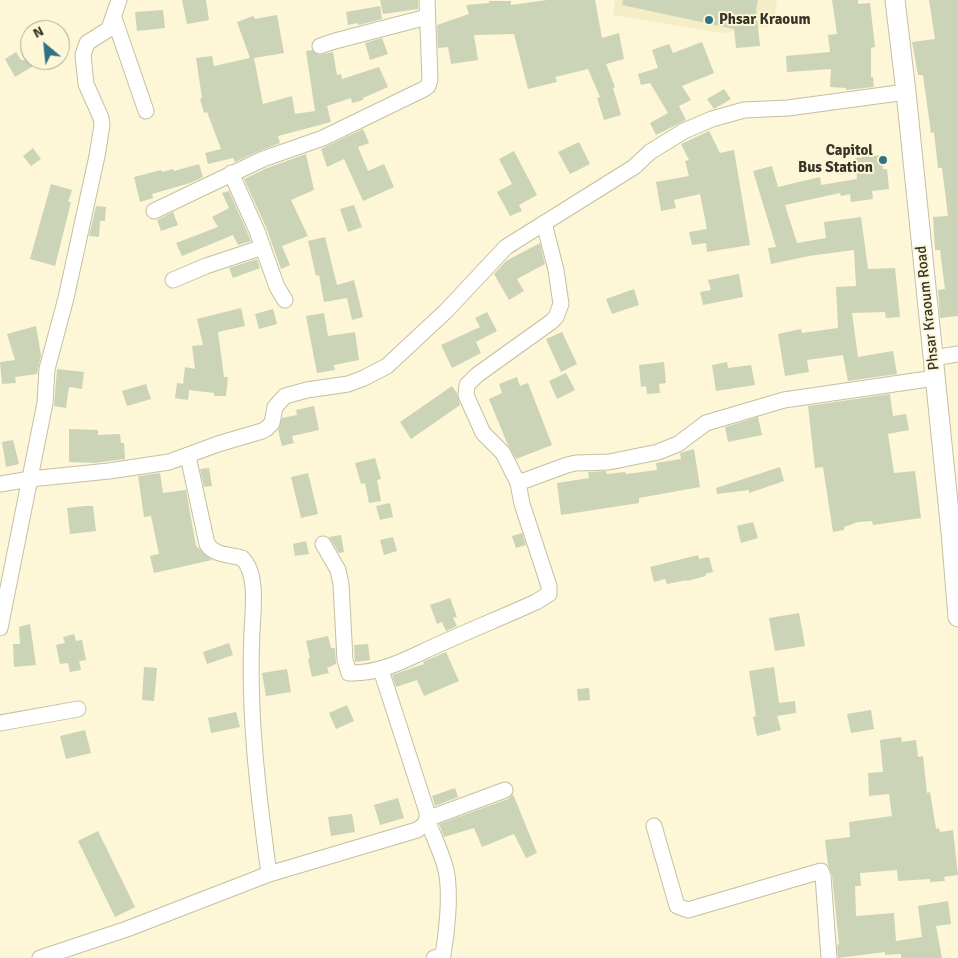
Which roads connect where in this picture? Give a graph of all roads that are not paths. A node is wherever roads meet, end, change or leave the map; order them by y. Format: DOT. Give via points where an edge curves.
graph roads {
  1 [pos="118,0"];
  2 [pos="427,0"];
  3 [pos="895,0"];
  4 [pos="427,17"];
  5 [pos="114,18"];
  6 [pos="320,46"];
  7 [pos="906,92"];
  8 [pos="146,111"];
  9 [pos="231,173"];
  10 [pos="154,211"];
  11 [pos="544,223"];
  12 [pos="263,247"];
  13 [pos="173,280"];
  14 [pos="286,300"];
  15 [pos="958,354"];
  16 [pos="933,358"];
  17 [pos="935,378"];
  18 [pos="188,456"];
  19 [pos="30,479"];
  20 [pos="518,483"];
  21 [pos="0,484"];
  22 [pos="323,544"];
  23 [pos="958,617"];
  24 [pos="0,628"];
  25 [pos="381,670"];
  26 [pos="78,709"];
  27 [pos="0,723"];
  28 [pos="505,790"];
  29 [pos="427,819"];
  30 [pos="654,826"];
  31 [pos="269,874"];
  32 [pos="40,958"];
  33 [pos="434,958"];
  34 [pos="829,958"];
  1 -- 5 [label="street"];
  2 -- 4 [label="street"];
  3 -- 7 [label="main road, Phsar Kraoum Road"];
  4 -- 6 [label="street"];
  4 -- 9 [label="street" via="428,86 324,138"];
  5 -- 8 [label="street"];
  5 -- 19 [label="street" via="109,29 88,43 83,55 86,84 102,125 66,298 47,369 45,403"];
  7 -- 11 [label="street" via="788,108 744,110 712,119 684,131 650,152 634,167"];
  7 -- 16 [label="main road, Phsar Kraoum Road"];
  9 -- 10 [label="street"];
  9 -- 12 [label="street"];
  11 -- 18 [label="street" via="506,247 446,311 387,366 348,384 285,396 274,406 272,423 266,429"];
  11 -- 20 [label="street" via="562,304 558,313 551,322 476,375 466,391 483,433 503,453"];
  12 -- 13 [label="street"];
  12 -- 14 [label="street" via="277,287"];
  15 -- 16 [label="street"];
  16 -- 17 [label="main road, Phsar Kraoum Road"];
  17 -- 20 [label="street" via="784,400 706,423 678,444 658,452 609,462 576,463"];
  17 -- 23 [label="main road, Phsar Kraoum Road"];
  18 -- 19 [label="street" via="109,471"];
  18 -- 31 [label="street" via="207,544 218,554 242,558 250,569 254,757"];
  19 -- 21 [label="street"];
  19 -- 24 [label="street"];
  20 -- 25 [label="street" via="549,594"];
  22 -- 25 [label="street" via="338,570 341,584 346,668 352,674"];
  25 -- 29 [label="street"];
  26 -- 27 [label="street"];
  28 -- 29 [label="street"];
  29 -- 31 [label="street" via="417,830"];
  29 -- 33 [label="street" via="446,871 449,896 443,955"];
  30 -- 34 [label="street" via="677,906 688,910 821,871 824,876"];
  31 -- 32 [label="street" via="127,929"];
}
